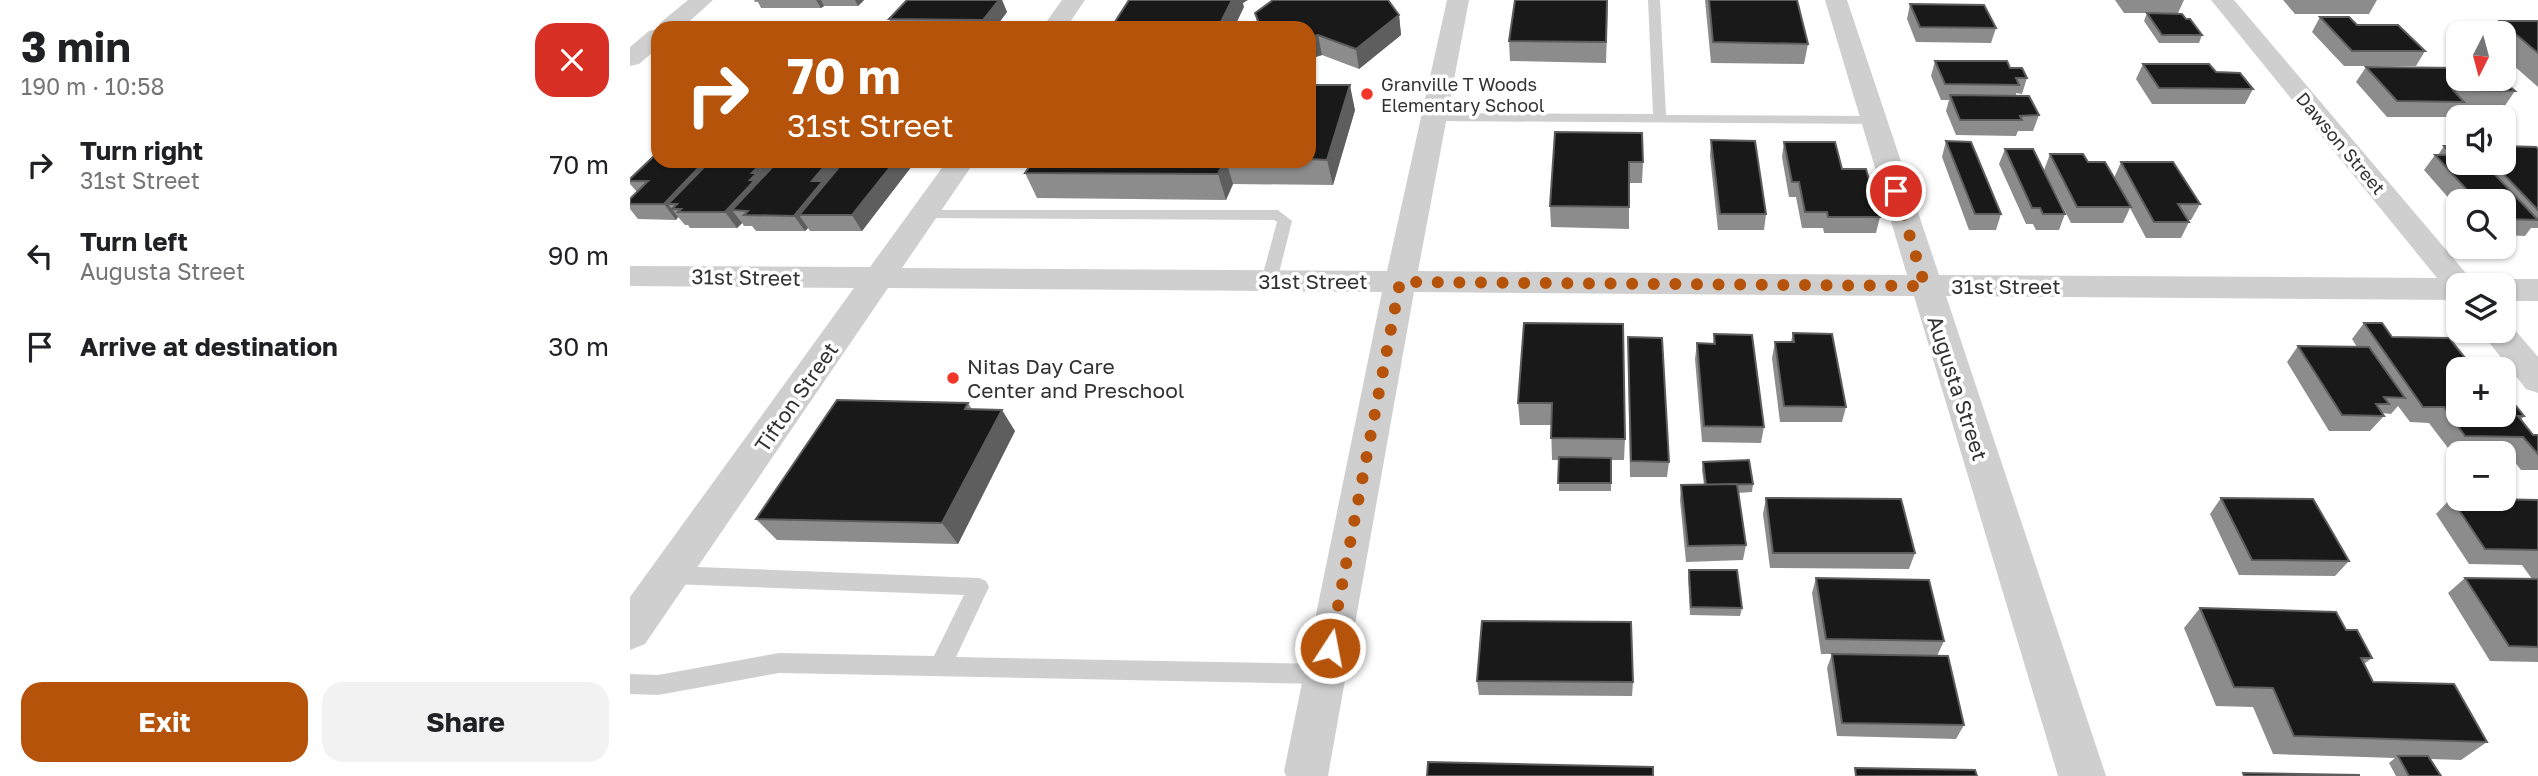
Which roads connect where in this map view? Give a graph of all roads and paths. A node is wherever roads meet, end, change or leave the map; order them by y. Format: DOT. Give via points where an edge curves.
graph roads {
  1 [pos="702,0"];
  2 [pos="1074,0"];
  3 [pos="1458,0"];
  4 [pos="1654,0"];
  5 [pos="1836,0"];
  6 [pos="2222,0"];
  7 [pos="676,21"];
  8 [pos="1059,21"];
  9 [pos="651,42"];
  10 [pos="630,59"];
  11 [pos="1434,117"];
  12 [pos="1660,118"];
  13 [pos="1874,120"];
  14 [pos="956,168"];
  15 [pos="923,215"];
  16 [pos="2447,273"];
  17 [pos="630,276"];
  18 [pos="879,278"];
  19 [pos="1269,281"];
  20 [pos="1400,282"];
  21 [pos="1925,286"];
  22 [pos="2446,287"];
  23 [pos="2516,289"];
  24 [pos="2538,290"];
  25 [pos="2507,343"];
  26 [pos="2538,380"];
  27 [pos="671,575"];
  28 [pos="630,631"];
  29 [pos="940,666"];
  30 [pos="1325,674"];
  31 [pos="630,684"];
  32 [pos="1307,771"];
  33 [pos="2082,776"];
  1 -- 7 [label="street"];
  2 -- 8 [label="street"];
  3 -- 11 [label="street"];
  4 -- 12 [label="lane"];
  5 -- 13 [label="street, Augusta Street"];
  6 -- 16 [label="street, Dawson Street"];
  9 -- 10 [label="street"];
  11 -- 12 [label="lane"];
  11 -- 20 [label="street"];
  12 -- 13 [label="lane"];
  13 -- 21 [label="street, Augusta Street"];
  14 -- 15 [label="street, Tifton Street"];
  15 -- 18 [label="street, Tifton Street"];
  15 -- 19 [label="lane" via="1279,215 1285,221 1284,231"];
  17 -- 18 [label="street, 31st Street"];
  18 -- 19 [label="street, 31st Street"];
  18 -- 27 [label="street, Tifton Street"];
  19 -- 20 [label="street, 31st Street"];
  20 -- 21 [label="street, 31st Street"];
  20 -- 30 [label="street"];
  21 -- 22 [label="street, 31st Street"];
  21 -- 33 [label="street, Augusta Street"];
  23 -- 24 [label="street"];
  25 -- 26 [label="street"];
  27 -- 28 [label="street, Tifton Street"];
  27 -- 29 [label="lane" via="979,587"];
  29 -- 30 [label="lane"];
  29 -- 31 [label="lane" via="779,663 658,685"];
  30 -- 32 [label="street"];
}
